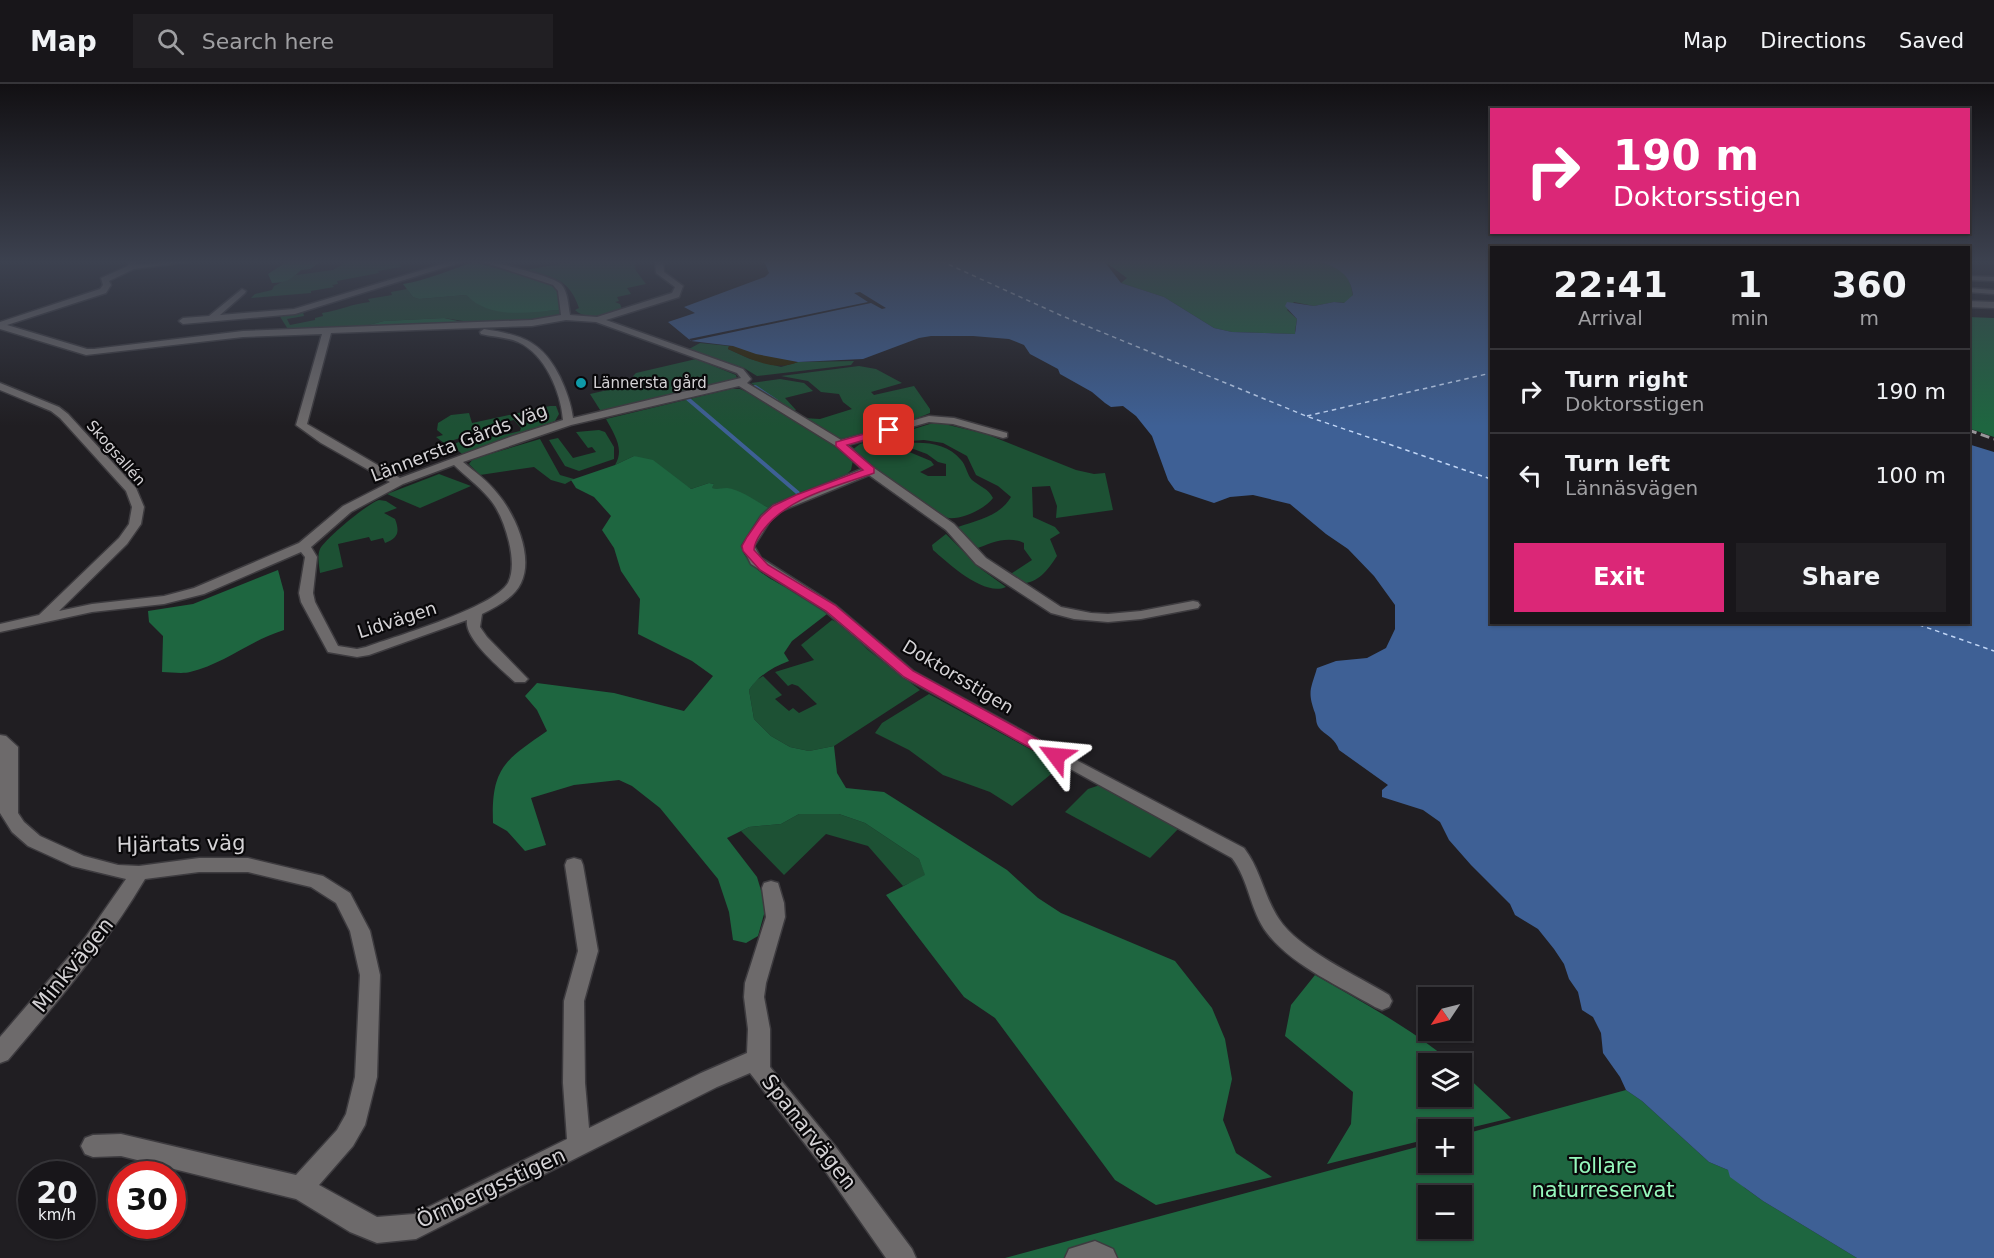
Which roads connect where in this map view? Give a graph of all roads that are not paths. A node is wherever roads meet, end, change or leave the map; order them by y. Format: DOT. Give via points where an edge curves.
graph roads {
  1 [pos="28,316"];
  2 [pos="215,316"];
  3 [pos="245,316"];
  4 [pos="610,316"];
  5 [pos="566,317"];
  6 [pos="211,319"];
  7 [pos="597,320"];
  8 [pos="183,321"];
  9 [pos="0,325"];
  10 [pos="467,326"];
  11 [pos="327,332"];
  12 [pos="741,383"];
  13 [pos="0,386"];
  14 [pos="568,422"];
  15 [pos="1003,435"];
  16 [pos="840,444"];
  17 [pos="456,461"];
  18 [pos="870,470"];
  19 [pos="399,482"];
  20 [pos="304,546"];
  21 [pos="1192,605"];
  22 [pos="475,612"];
  23 [pos="44,618"];
  24 [pos="0,628"];
  25 [pos="520,679"];
  26 [pos="3,747"];
  27 [pos="574,865"];
  28 [pos="139,873"];
  29 [pos="771,888"];
  30 [pos="1382,1001"];
  31 [pos="0,1053"];
  32 [pos="758,1059"];
  33 [pos="93,1146"];
  34 [pos="579,1146"];
  35 [pos="301,1188"];
  36 [pos="903,1258"];
  37 [pos="1078,1258"];
  38 [pos="1104,1258"];
  1 -- 9 [label="street"];
  2 -- 6 [label="street"];
  3 -- 6 [label="street"];
  4 -- 7 [label="street"];
  5 -- 7 [label="street"];
  5 -- 10 [label="street"];
  6 -- 8 [label="street"];
  7 -- 12 [label="street" via="740,371 746,379"];
  9 -- 11 [label="street" via="86,352 243,334"];
  10 -- 11 [label="street"];
  10 -- 14 [label="street" via="470,330 516,338 540,352 550,364 567,404"];
  11 -- 19 [label="street" via="301,425"];
  12 -- 14 [label="street, Lännersta Gårds Väg"];
  12 -- 16 [label="street"];
  13 -- 23 [label="street, Skogsallén" via="64,416 132,490 138,507 135,524 123,541"];
  14 -- 17 [label="street, Lännersta Gårds Väg"];
  15 -- 16 [label="street" via="954,421 929,419"];
  16 -- 18 [label="street"];
  17 -- 19 [label="street, Lännersta Gårds Väg"];
  17 -- 22 [label="street" via="500,504 513,534 518,562 512,587"];
  18 -- 21 [label="street" via="950,527 981,561 1056,610 1110,621"];
  18 -- 30 [label="street, Doktorsstigen" via="777,508 748,546 751,556 830,608 908,674 1238,853 1247,863 1269,918 1280,934"];
  19 -- 20 [label="street, Lännersta Gårds Väg" via="347,509"];
  20 -- 22 [label="street, Lidvägen" via="311,557 308,602 333,649 357,653 382,648"];
  20 -- 23 [label="street, Lännersta Gårds Väg" via="189,594"];
  22 -- 25 [label="street" via="473,627 481,640"];
  23 -- 24 [label="street, Lännersta Gårds Väg"];
  26 -- 28 [label="street, Hjärtats väg" via="9,813 18,827 34,840 79,861 118,873"];
  27 -- 34 [label="street, Örnbergsstigen" via="588,951 574,1001"];
  28 -- 31 [label="street, Minkvägen" via="91,945"];
  28 -- 35 [label="street, Hjärtats väg" via="199,865 248,866 316,881 343,898 350,909 365,950 369,975 366,1077 357,1117 345,1138"];
  29 -- 32 [label="street, Spanarvägen" via="776,928 754,996"];
  32 -- 34 [label="street, Örnbergsstigen"];
  32 -- 36 [label="street, Spanarvägen" via="760,1071"];
  33 -- 35 [label="street, Örnbergsstigen" via="130,1147"];
  34 -- 35 [label="street, Örnbergsstigen" via="416,1226 398,1229 377,1230 359,1223"];
  37 -- 38 [label="street" via="1095,1254"];
}
